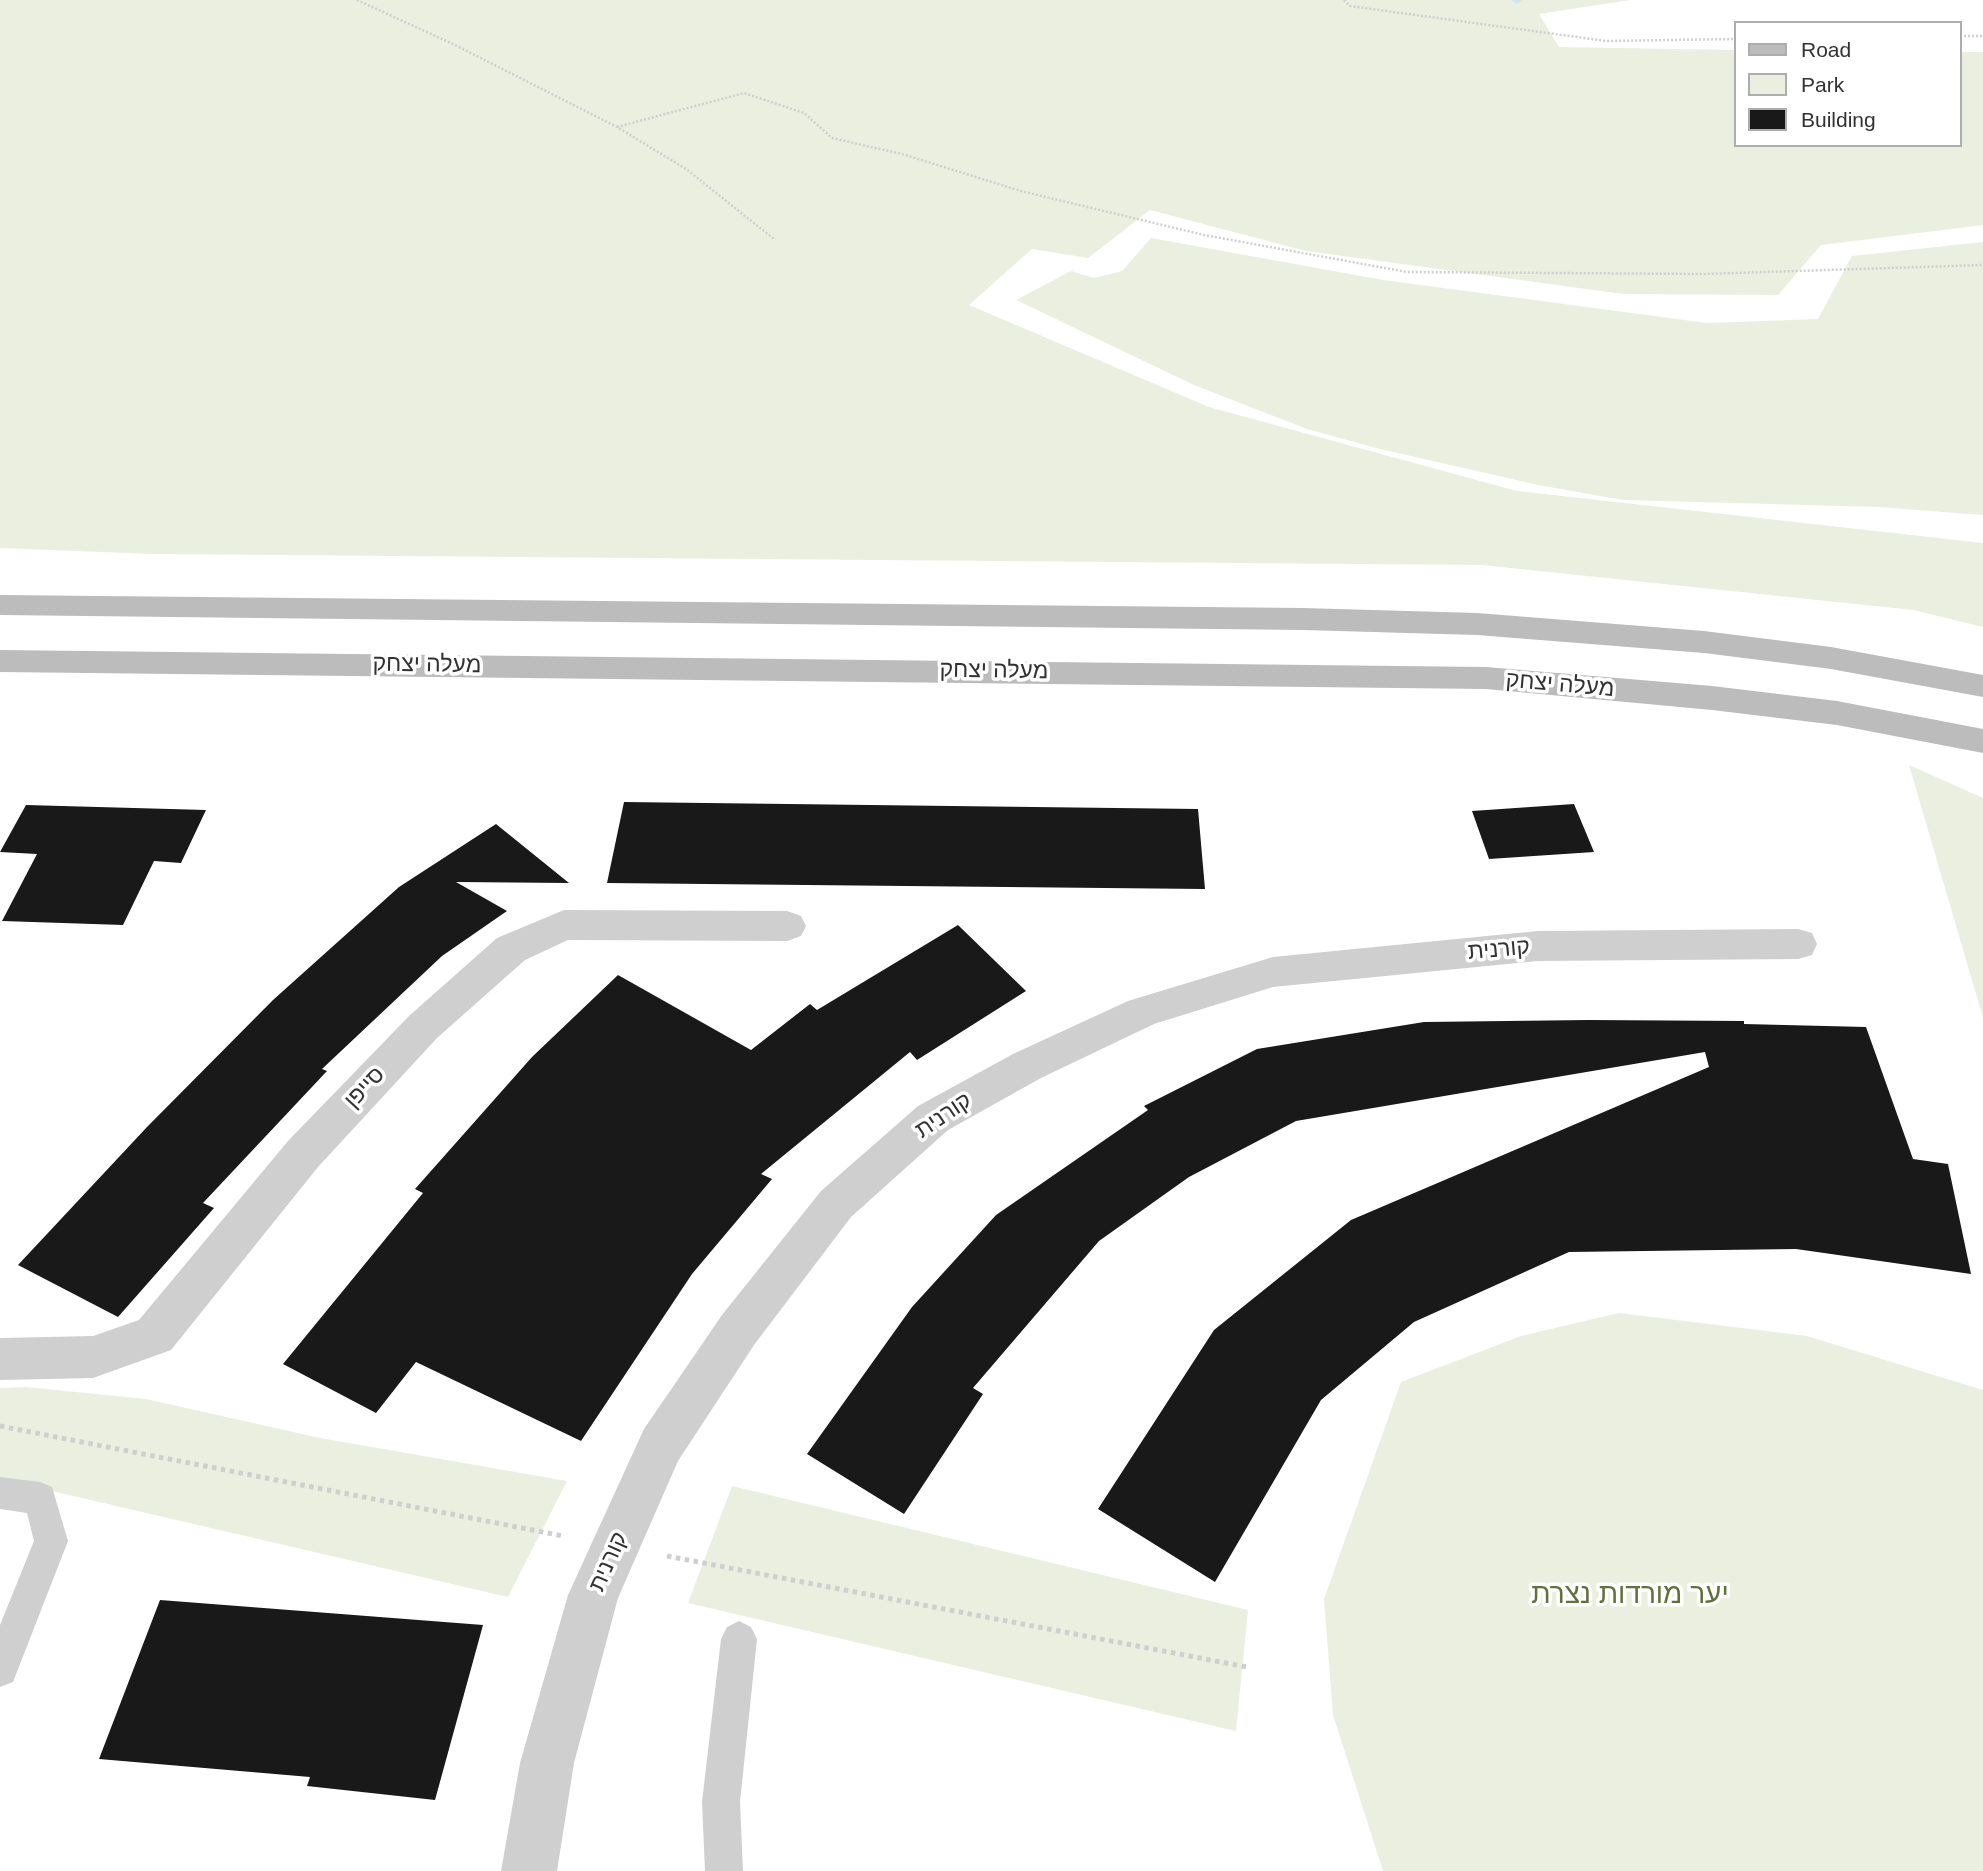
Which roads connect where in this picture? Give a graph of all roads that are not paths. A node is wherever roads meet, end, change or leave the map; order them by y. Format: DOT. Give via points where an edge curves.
graph roads {
  1 [pos="0,605"];
  2 [pos="0,660"];
  3 [pos="1983,686"];
  4 [pos="1983,741"];
  5 [pos="787,926"];
  6 [pos="1798,944"];
  7 [pos="0,1359"];
  8 [pos="0,1493"];
  9 [pos="739,1639"];
  10 [pos="0,1669"];
  11 [pos="529,1871"];
  12 [pos="724,1871"];
  1 -- 3 [label="street" via="1477,624 1780,651"];
  2 -- 4 [label="street, מעלה יצחק" via="1486,678 1837,713"];
  5 -- 7 [label="street, סייפן" via="564,925 511,948 423,1027 303,1154 155,1335 93,1357"];
  6 -- 11 [label="street, קורנית" via="1538,946 1273,972 1142,1012 1027,1066 933,1118 836,1204 738,1330 661,1445 593,1595 547,1763"];
  8 -- 10 [label="lane" via="40,1498 51,1541"];
  9 -- 12 [label="lane" via="721,1802"];
}
